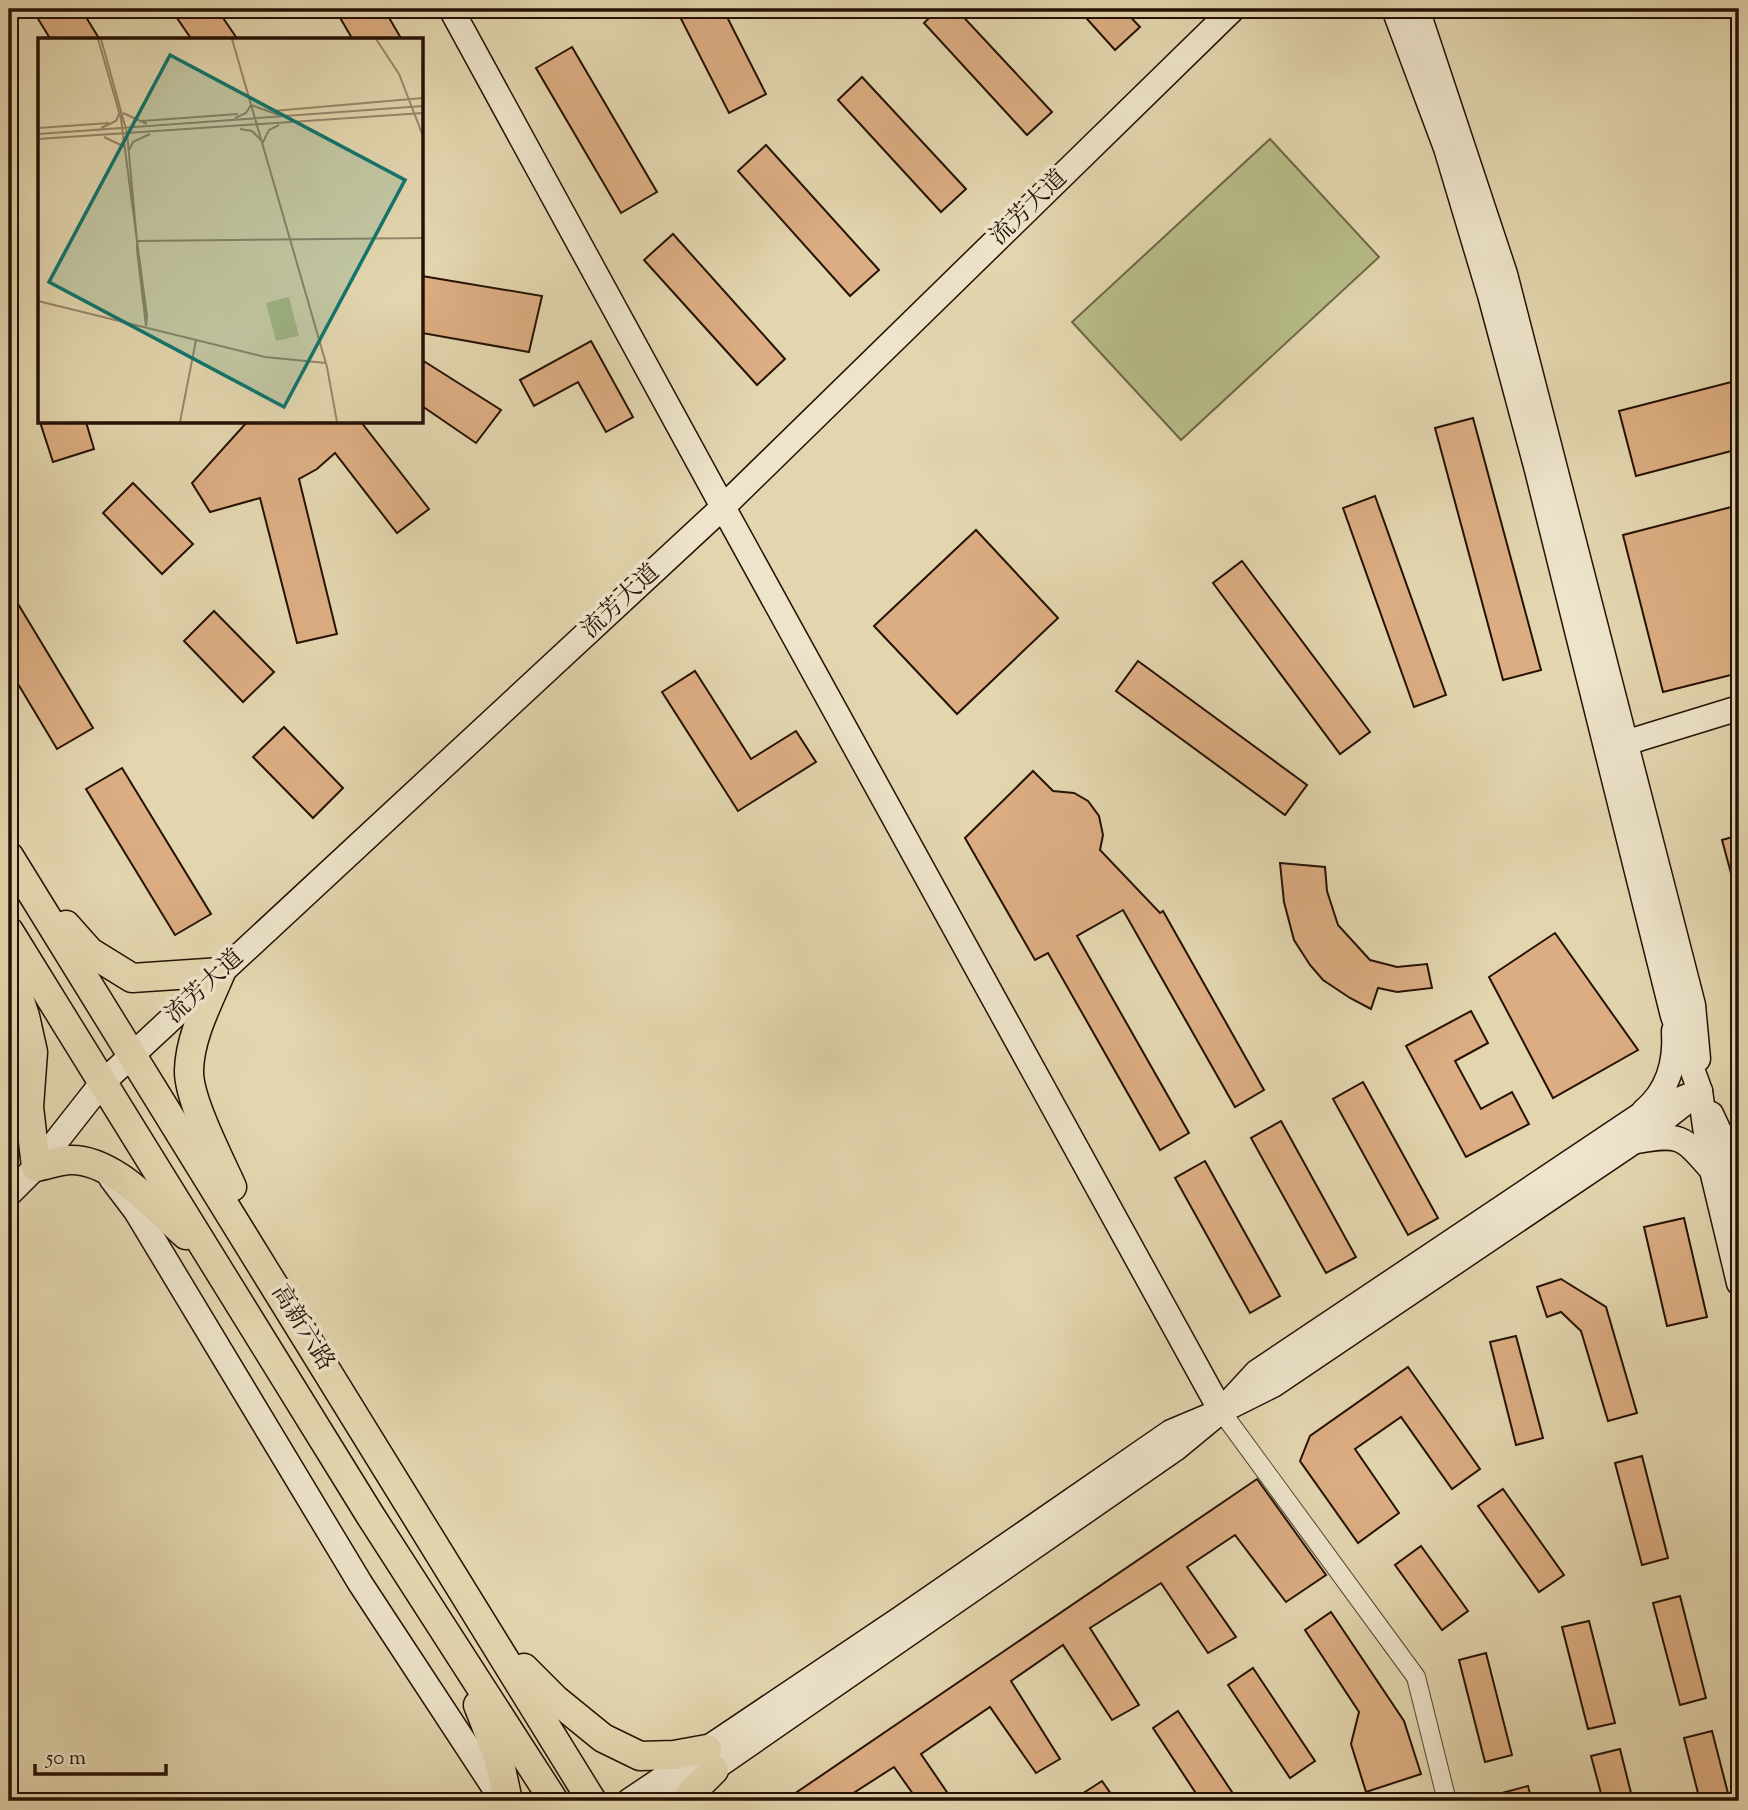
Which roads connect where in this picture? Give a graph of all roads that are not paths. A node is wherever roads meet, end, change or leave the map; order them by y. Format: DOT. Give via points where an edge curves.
graph roads {
  1 [pos="451,9"];
  2 [pos="1233,9"];
  3 [pos="1394,9"];
  4 [pos="1417,9"];
  5 [pos="723,507"];
  6 [pos="1739,708"];
  7 [pos="1625,743"];
  8 [pos="12,862"];
  9 [pos="9,931"];
  10 [pos="9,968"];
  11 [pos="221,972"];
  12 [pos="1673,1016"];
  13 [pos="9,1018"];
  14 [pos="33,1052"];
  15 [pos="134,1055"];
  16 [pos="102,1083"];
  17 [pos="1700,1091"];
  18 [pos="1632,1132"];
  19 [pos="103,1166"];
  20 [pos="36,1167"];
  21 [pos="1712,1170"];
  22 [pos="9,1194"];
  23 [pos="1739,1199"];
  24 [pos="209,1255"];
  25 [pos="1739,1283"];
  26 [pos="274,1284"];
  27 [pos="1221,1411"];
  28 [pos="490,1634"];
  29 [pos="457,1650"];
  30 [pos="710,1759"];
  31 [pos="505,1801"];
  32 [pos="554,1801"];
  33 [pos="592,1801"];
  34 [pos="629,1801"];
  35 [pos="667,1801"];
  36 [pos="686,1801"];
  37 [pos="1447,1801"];
  1 -- 5 [label="main road"];
  2 -- 5 [label="main road, 流芳大道"];
  3 -- 12 [label="main road" via="1446,148 1490,295"];
  4 -- 7 [label="main road" via="1505,274"];
  5 -- 11 [label="main road, 流芳大道"];
  5 -- 27 [label="main road"];
  6 -- 7 [label="main road"];
  7 -- 17 [label="main road" via="1693,1005"];
  8 -- 11 [label="main road" via="90,952 132,978"];
  8 -- 15 [label="main road, 高新六路"];
  9 -- 16 [label="main road, 高新六路"];
  10 -- 14 [label="main road"];
  11 -- 15 [label="main road, 流芳大道"];
  11 -- 26 [label="main road" via="192,1045 188,1073 199,1113"];
  12 -- 17 [label="main road"];
  12 -- 18 [label="main road" via="1675,1050 1664,1090"];
  13 -- 14 [label="main road"];
  14 -- 20 [label="main road" via="29,1107"];
  15 -- 16 [label="main road, 流芳大道"];
  15 -- 26 [label="main road, 高新六路"];
  16 -- 20 [label="main road, 流芳大道"];
  16 -- 24 [label="main road, 高新六路"];
  17 -- 18 [label="main road" via="1639,1116"];
  17 -- 21 [label="main road"];
  17 -- 23 [label="main road" via="1728,1150"];
  18 -- 21 [label="main road" via="1680,1138"];
  18 -- 27 [label="main road" via="1257,1372"];
  19 -- 20 [label="main road" via="71,1160"];
  19 -- 24 [label="main road"];
  19 -- 31 [label="main road" via="136,1211 360,1583"];
  20 -- 22 [label="main road, 流芳大道"];
  21 -- 25 [label="main road"];
  24 -- 29 [label="main road, 高新六路"];
  26 -- 28 [label="main road, 高新六路"];
  27 -- 30 [label="main road" via="1171,1432"];
  27 -- 37 [label="street" via="1416,1677"];
  28 -- 30 [label="main road" via="555,1699 603,1738 640,1756"];
  28 -- 33 [label="main road, 高新六路"];
  29 -- 31 [label="main road" via="499,1759"];
  29 -- 32 [label="main road, 高新六路"];
  30 -- 34 [label="main road"];
  30 -- 35 [label="main road"];
  30 -- 36 [label="main road"];
}
